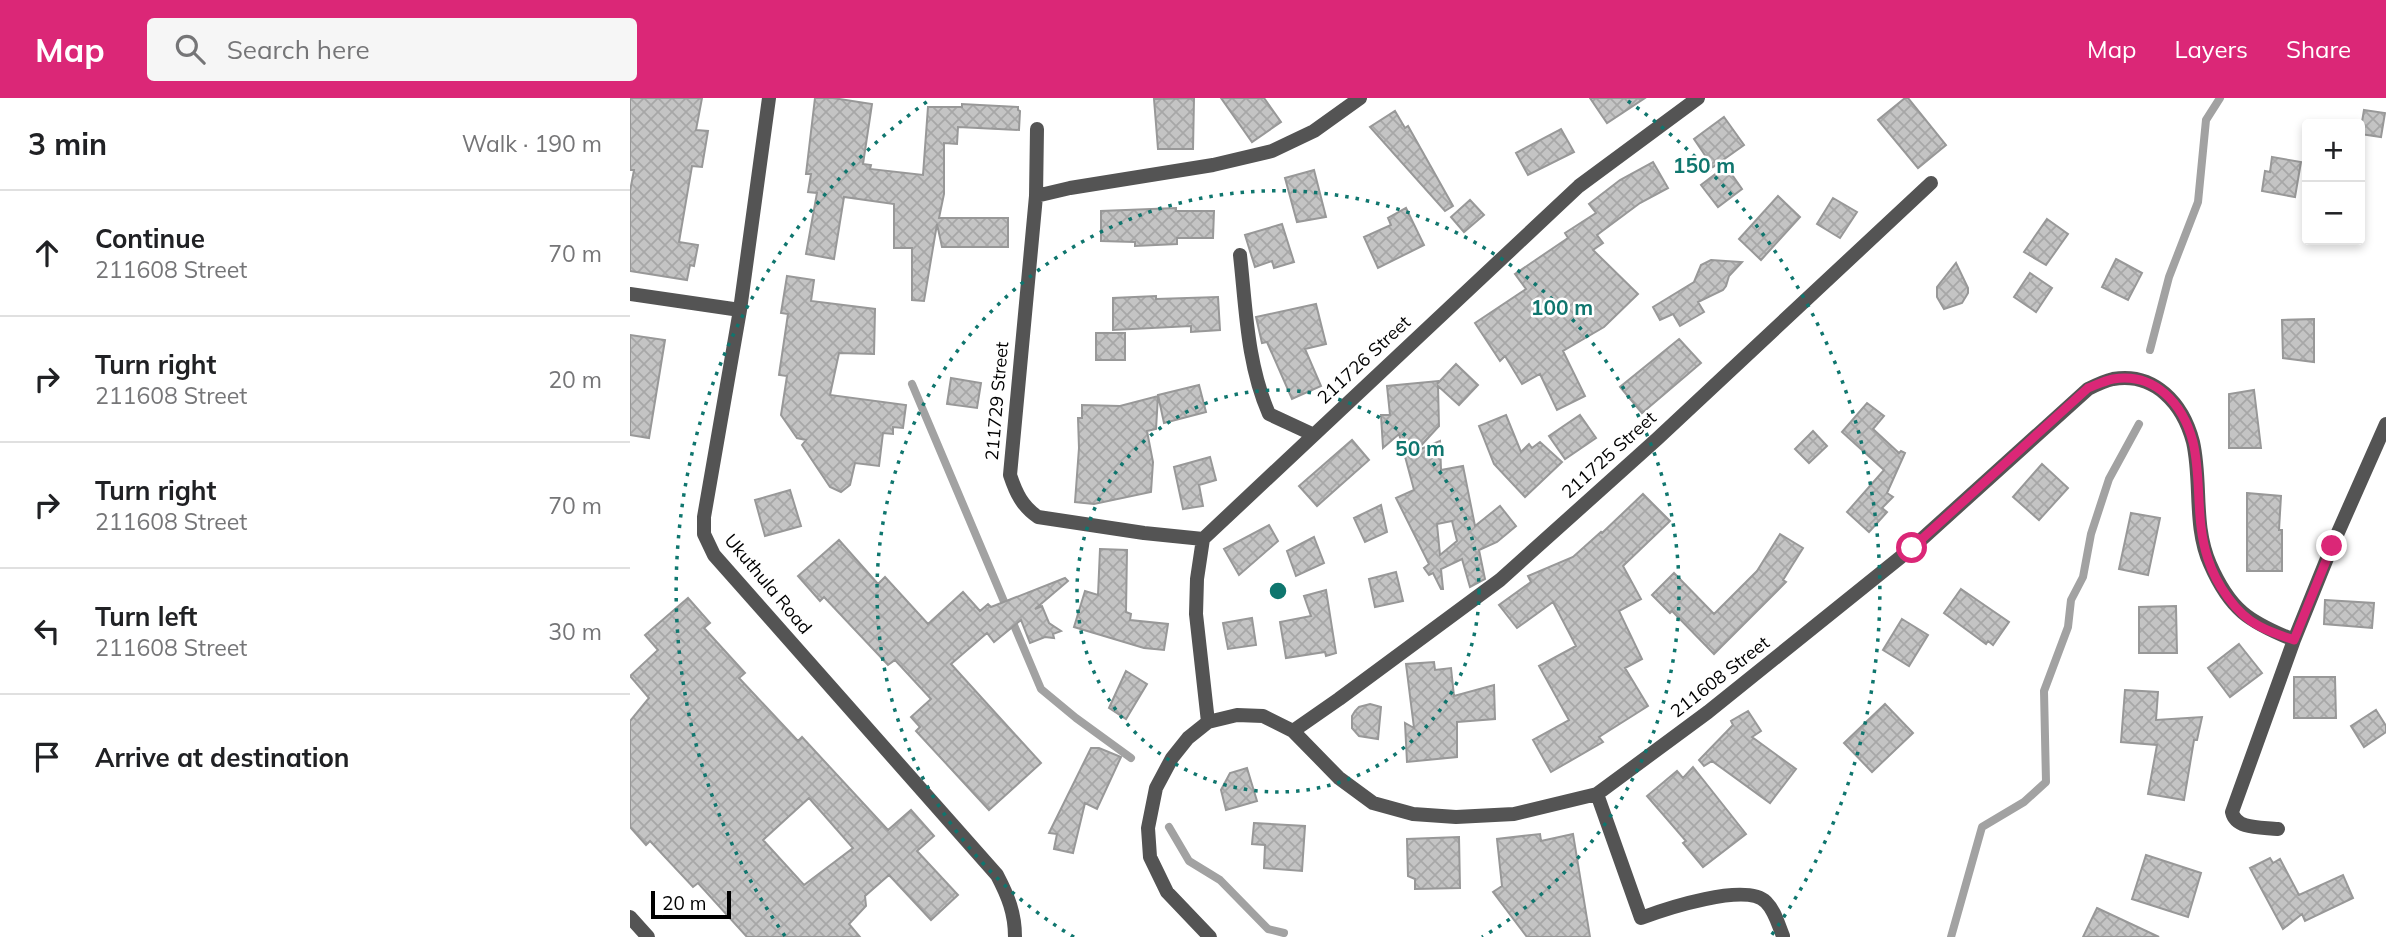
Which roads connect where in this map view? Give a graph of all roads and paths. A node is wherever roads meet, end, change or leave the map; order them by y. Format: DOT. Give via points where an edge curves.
graph roads {
  1 [pos="769,98"];
  2 [pos="1360,98"];
  3 [pos="1698,98"];
  4 [pos="1037,129"];
  5 [pos="1931,183"];
  6 [pos="1036,196"];
  7 [pos="1240,255"];
  8 [pos="630,294"];
  9 [pos="740,310"];
  10 [pos="2386,424"];
  11 [pos="1312,434"];
  12 [pos="1203,539"];
  13 [pos="2294,640"];
  14 [pos="1208,722"];
  15 [pos="1293,731"];
  16 [pos="1597,794"];
  17 [pos="2278,829"];
  18 [pos="630,917"];
  19 [pos="1783,936"];
  20 [pos="648,937"];
  21 [pos="1015,937"];
  22 [pos="1210,937"];
  1 -- 9 [label="street, Ukuthula Road"];
  2 -- 6 [label="street" via="1314,131 1272,151"];
  3 -- 11 [label="street, 211726 Street" via="1578,186"];
  4 -- 6 [label="street, 211729 Street"];
  5 -- 15 [label="street, 211725 Street" via="1500,580"];
  6 -- 12 [label="street, 211729 Street" via="1010,475 1016,492 1038,517"];
  7 -- 11 [label="street" via="1261,396 1269,414"];
  8 -- 9 [label="street"];
  9 -- 21 [label="street, Ukuthula Road" via="704,517 708,544 997,875 1009,898"];
  10 -- 13 [label="street"];
  11 -- 12 [label="street, 211726 Street"];
  12 -- 14 [label="street" via="1196,614"];
  13 -- 16 [label="street, 211608 Street" via="2257,625 2231,602 2216,578 2204,545 2193,442 2169,396 2155,385 2128,378 2111,380 2088,388 1912,548 1708,712"];
  13 -- 17 [label="street" via="2232,811 2239,824"];
  14 -- 15 [label="street, 211608 Street" via="1237,715 1263,716"];
  14 -- 22 [label="street" via="1172,758 1156,789 1149,828 1150,857 1167,892"];
  15 -- 16 [label="street, 211608 Street" via="1339,778 1373,803 1413,814 1514,814"];
  16 -- 19 [label="street" via="1641,918 1744,894 1765,900"];
  18 -- 20 [label="street"];
}
